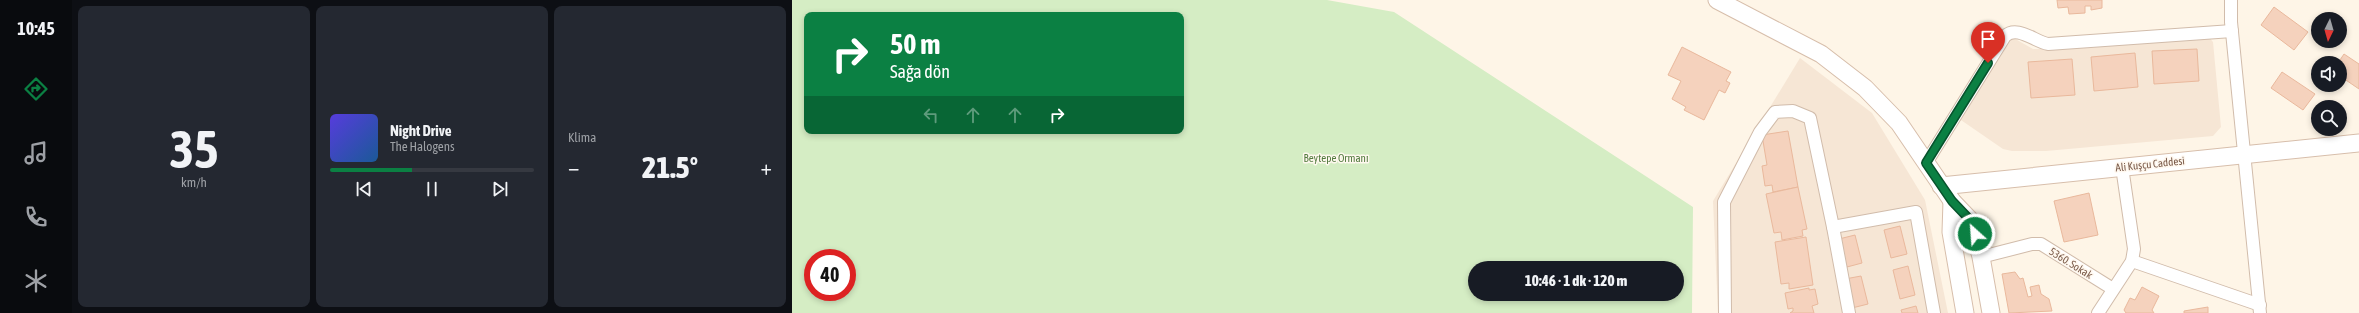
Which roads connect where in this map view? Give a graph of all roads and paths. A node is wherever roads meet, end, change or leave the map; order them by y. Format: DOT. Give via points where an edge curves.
graph roads {
  1 [pos="1717,0"];
  2 [pos="2231,0"];
  3 [pos="2232,31"];
  4 [pos="2359,143"];
  5 [pos="2245,155"];
  6 [pos="1926,163"];
  7 [pos="2122,167"];
  8 [pos="1941,186"];
  9 [pos="1952,201"];
  10 [pos="1834,227"];
  11 [pos="1981,257"];
  12 [pos="2132,261"];
  13 [pos="2113,289"];
  14 [pos="2260,309"];
  15 [pos="1725,313"];
  16 [pos="1849,313"];
  17 [pos="1934,313"];
  18 [pos="1965,313"];
  19 [pos="1990,313"];
  20 [pos="2098,313"];
  1 -- 6 [label="street" via="1821,54 1865,88 1899,123"];
  2 -- 3 [label="street"];
  3 -- 5 [label="street"];
  3 -- 6 [label="street" via="2048,44 2018,31 2010,32 2005,36"];
  4 -- 5 [label="street, Ali Kuşçu Caddesi"];
  5 -- 7 [label="street, Ali Kuşçu Caddesi"];
  5 -- 14 [label="street"];
  6 -- 8 [label="street"];
  7 -- 8 [label="street, Ali Kuşçu Caddesi"];
  7 -- 12 [label="street" via="2134,249"];
  8 -- 9 [label="street"];
  9 -- 11 [label="street" via="1972,222"];
  9 -- 18 [label="street" via="1951,232"];
  10 -- 15 [label="street" via="1810,118 1793,111 1774,112 1760,132 1724,202"];
  10 -- 16 [label="street"];
  10 -- 17 [label="street" via="1916,212"];
  11 -- 13 [label="street, 5360. Sokak" via="2041,244"];
  11 -- 19 [label="street"];
  12 -- 13 [label="street"];
  12 -- 14 [label="street"];
  13 -- 20 [label="street"];
}
